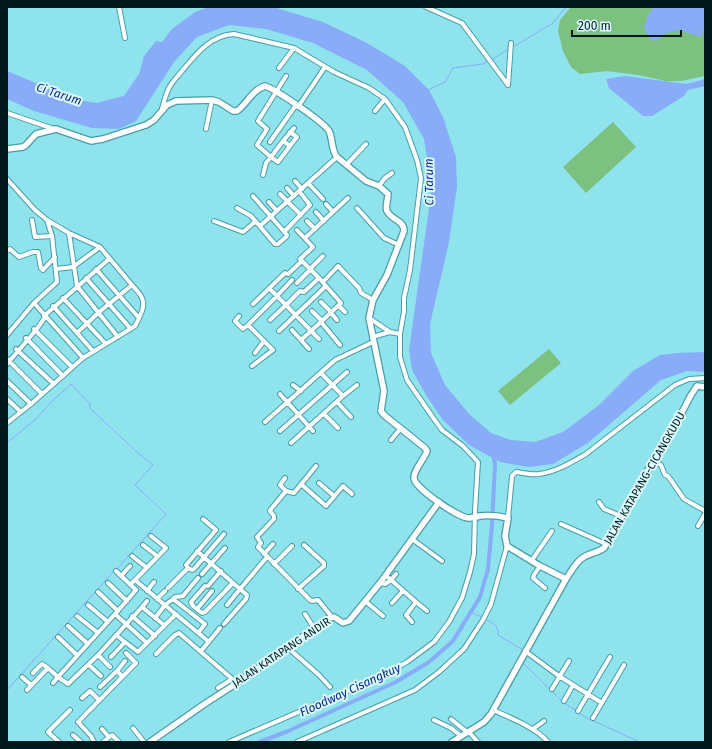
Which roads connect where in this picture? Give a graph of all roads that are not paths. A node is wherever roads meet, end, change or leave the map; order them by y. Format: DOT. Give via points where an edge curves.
graph roads {
  1 [pos="119,7"];
  2 [pos="426,7"];
  3 [pos="125,38"];
  4 [pos="511,43"];
  5 [pos="294,48"];
  6 [pos="324,67"];
  7 [pos="279,68"];
  8 [pos="286,76"];
  9 [pos="276,91"];
  10 [pos="212,100"];
  11 [pos="385,100"];
  12 [pos="297,106"];
  13 [pos="162,110"];
  14 [pos="375,111"];
  15 [pos="7,113"];
  16 [pos="294,128"];
  17 [pos="206,129"];
  18 [pos="56,130"];
  19 [pos="290,132"];
  20 [pos="283,141"];
  21 [pos="270,142"];
  22 [pos="366,144"];
  23 [pos="290,146"];
  24 [pos="7,149"];
  25 [pos="276,151"];
  26 [pos="282,156"];
  27 [pos="271,157"];
  28 [pos="337,157"];
  29 [pos="346,165"];
  30 [pos="392,172"];
  31 [pos="263,175"];
  32 [pos="7,179"];
  33 [pos="295,181"];
  34 [pos="308,183"];
  35 [pos="379,186"];
  36 [pos="287,188"];
  37 [pos="300,190"];
  38 [pos="280,194"];
  39 [pos="253,196"];
  40 [pos="294,196"];
  41 [pos="348,198"];
  42 [pos="323,199"];
  43 [pos="269,202"];
  44 [pos="288,202"];
  45 [pos="326,204"];
  46 [pos="238,208"];
  47 [pos="356,208"];
  48 [pos="277,211"];
  49 [pos="316,212"];
  50 [pos="334,212"];
  51 [pos="301,215"];
  52 [pos="271,216"];
  53 [pos="32,220"];
  54 [pos="47,220"];
  55 [pos="324,220"];
  56 [pos="214,221"];
  57 [pos="256,221"];
  58 [pos="307,221"];
  59 [pos="260,226"];
  60 [pos="404,227"];
  61 [pos="314,229"];
  62 [pos="297,230"];
  63 [pos="413,230"];
  64 [pos="284,232"];
  65 [pos="69,233"];
  66 [pos="52,236"];
  67 [pos="305,238"];
  68 [pos="399,245"];
  69 [pos="100,247"];
  70 [pos="7,251"];
  71 [pos="323,256"];
  72 [pos="55,257"];
  73 [pos="109,259"];
  74 [pos="302,261"];
  75 [pos="74,267"];
  76 [pos="56,269"];
  77 [pos="310,269"];
  78 [pos="96,270"];
  79 [pos="86,278"];
  80 [pos="292,280"];
  81 [pos="321,280"];
  82 [pos="297,283"];
  83 [pos="132,285"];
  84 [pos="77,286"];
  85 [pos="326,286"];
  86 [pos="269,288"];
  87 [pos="120,295"];
  88 [pos="277,296"];
  89 [pos="63,298"];
  90 [pos="373,300"];
  91 [pos="321,302"];
  92 [pos="34,304"];
  93 [pos="109,304"];
  94 [pos="253,304"];
  95 [pos="286,304"];
  96 [pos="54,306"];
  97 [pos="339,306"];
  98 [pos="312,311"];
  99 [pos="345,312"];
  100 [pos="98,313"];
  101 [pos="331,313"];
  102 [pos="296,315"];
  103 [pos="45,316"];
  104 [pos="239,316"];
  105 [pos="139,318"];
  106 [pos="369,318"];
  107 [pos="270,320"];
  108 [pos="337,320"];
  109 [pos="321,322"];
  110 [pos="86,324"];
  111 [pos="248,325"];
  112 [pos="35,329"];
  113 [pos="131,329"];
  114 [pos="292,330"];
  115 [pos="279,331"];
  116 [pos="311,331"];
  117 [pos="390,332"];
  118 [pos="77,333"];
  119 [pos="400,334"];
  120 [pos="7,335"];
  121 [pos="118,337"];
  122 [pos="27,339"];
  123 [pos="319,339"];
  124 [pos="373,339"];
  125 [pos="301,340"];
  126 [pos="264,341"];
  127 [pos="105,343"];
  128 [pos="340,345"];
  129 [pos="309,349"];
  130 [pos="17,350"];
  131 [pos="93,351"];
  132 [pos="255,353"];
  133 [pos="83,358"];
  134 [pos="8,362"];
  135 [pos="252,366"];
  136 [pos="72,367"];
  137 [pos="347,372"];
  138 [pos="321,373"];
  139 [pos="63,376"];
  140 [pos="693,378"];
  141 [pos="705,378"];
  142 [pos="7,381"];
  143 [pos="54,384"];
  144 [pos="333,384"];
  145 [pos="357,384"];
  146 [pos="293,385"];
  147 [pos="698,386"];
  148 [pos="705,387"];
  149 [pos="301,391"];
  150 [pos="42,394"];
  151 [pos="280,394"];
  152 [pos="343,396"];
  153 [pos="7,399"];
  154 [pos="337,402"];
  155 [pos="288,403"];
  156 [pos="31,404"];
  157 [pos="21,412"];
  158 [pos="324,414"];
  159 [pos="298,415"];
  160 [pos="351,417"];
  161 [pos="8,421"];
  162 [pos="266,422"];
  163 [pos="309,427"];
  164 [pos="338,428"];
  165 [pos="401,428"];
  166 [pos="280,431"];
  167 [pos="313,431"];
  168 [pos="391,440"];
  169 [pos="291,443"];
  170 [pos="653,461"];
  171 [pos="316,466"];
  172 [pos="285,478"];
  173 [pos="319,483"];
  174 [pos="301,484"];
  175 [pos="286,491"];
  176 [pos="352,494"];
  177 [pos="334,496"];
  178 [pos="439,502"];
  179 [pos="600,502"];
  180 [pos="705,512"];
  181 [pos="478,516"];
  182 [pos="621,516"];
  183 [pos="505,518"];
  184 [pos="203,519"];
  185 [pos="561,524"];
  186 [pos="698,526"];
  187 [pos="552,531"];
  188 [pos="224,534"];
  189 [pos="151,536"];
  190 [pos="412,539"];
  191 [pos="273,544"];
  192 [pos="606,544"];
  193 [pos="142,545"];
  194 [pos="304,545"];
  195 [pos="292,546"];
  196 [pos="507,546"];
  197 [pos="225,548"];
  198 [pos="197,551"];
  199 [pos="132,556"];
  200 [pos="156,556"];
  201 [pos="204,556"];
  202 [pos="266,556"];
  203 [pos="532,560"];
  204 [pos="442,561"];
  205 [pos="212,563"];
  206 [pos="274,564"];
  207 [pos="130,566"];
  208 [pos="540,566"];
  209 [pos="146,568"];
  210 [pos="188,568"];
  211 [pos="221,571"];
  212 [pos="116,572"];
  213 [pos="202,574"];
  214 [pos="396,574"];
  215 [pos="121,576"];
  216 [pos="386,576"];
  217 [pos="198,578"];
  218 [pos="566,579"];
  219 [pos="135,580"];
  220 [pos="391,580"];
  221 [pos="154,582"];
  222 [pos="108,583"];
  223 [pos="234,583"];
  224 [pos="380,583"];
  225 [pos="131,584"];
  226 [pos="545,588"];
  227 [pos="240,589"];
  228 [pos="298,589"];
  229 [pos="147,591"];
  230 [pos="212,591"];
  231 [pos="403,591"];
  232 [pos="98,592"];
  233 [pos="157,599"];
  234 [pos="172,599"];
  235 [pos="127,601"];
  236 [pos="147,601"];
  237 [pos="365,601"];
  238 [pos="416,602"];
  239 [pos="392,603"];
  240 [pos="228,604"];
  241 [pos="88,605"];
  242 [pos="165,605"];
  243 [pos="142,607"];
  244 [pos="197,609"];
  245 [pos="427,612"];
  246 [pos="116,613"];
  247 [pos="176,614"];
  248 [pos="305,614"];
  249 [pos="77,616"];
  250 [pos="132,616"];
  251 [pos="383,616"];
  252 [pos="332,617"];
  253 [pos="155,618"];
  254 [pos="108,622"];
  255 [pos="412,622"];
  256 [pos="125,624"];
  257 [pos="224,624"];
  258 [pos="164,625"];
  259 [pos="68,626"];
  260 [pos="220,628"];
  261 [pos="314,628"];
  262 [pos="97,632"];
  263 [pos="198,633"];
  264 [pos="116,634"];
  265 [pos="155,636"];
  266 [pos="58,637"];
  267 [pos="125,642"];
  268 [pos="209,642"];
  269 [pos="88,643"];
  270 [pos="147,643"];
  271 [pos="287,647"];
  272 [pos="201,651"];
  273 [pos="525,651"];
  274 [pos="126,653"];
  275 [pos="156,654"];
  276 [pos="77,655"];
  277 [pos="98,655"];
  278 [pos="111,657"];
  279 [pos="610,657"];
  280 [pos="569,660"];
  281 [pos="125,661"];
  282 [pos="89,665"];
  283 [pos="624,665"];
  284 [pos="110,667"];
  285 [pos="48,668"];
  286 [pos="116,671"];
  287 [pos="33,673"];
  288 [pos="101,676"];
  289 [pos="122,676"];
  290 [pos="559,676"];
  291 [pos="58,677"];
  292 [pos="22,678"];
  293 [pos="232,679"];
  294 [pos="52,683"];
  295 [pos="240,683"];
  296 [pos="573,685"];
  297 [pos="31,686"];
  298 [pos="100,687"];
  299 [pos="330,687"];
  300 [pos="218,688"];
  301 [pos="552,689"];
  302 [pos="27,690"];
  303 [pos="588,694"];
  304 [pos="82,698"];
  305 [pos="99,700"];
  306 [pos="564,701"];
  307 [pos="602,703"];
  308 [pos="70,710"];
  309 [pos="494,710"];
  310 [pos="578,711"];
  311 [pos="593,718"];
  312 [pos="451,719"];
  313 [pos="434,720"];
  314 [pos="544,721"];
  315 [pos="133,728"];
  316 [pos="102,729"];
  317 [pos="533,729"];
  318 [pos="468,731"];
  319 [pos="73,735"];
  320 [pos="461,736"];
  321 [pos="109,737"];
  322 [pos="158,740"];
  323 [pos="58,742"];
  324 [pos="81,742"];
  325 [pos="94,742"];
  326 [pos="103,742"];
  327 [pos="119,742"];
  328 [pos="144,742"];
  329 [pos="150,742"];
  330 [pos="229,742"];
  331 [pos="297,742"];
  332 [pos="452,742"];
  333 [pos="478,742"];
  334 [pos="548,742"];
  1 -- 3 [label="street"];
  2 -- 4 [label="street" via="462,22 508,85"];
  5 -- 6 [label="street"];
  5 -- 7 [label="street"];
  5 -- 13 [label="street" via="234,34 216,39 198,52 174,81 165,96"];
  6 -- 11 [label="street" via="369,88"];
  6 -- 12 [label="street"];
  8 -- 9 [label="street"];
  9 -- 10 [label="street" via="266,86 260,88 235,111"];
  9 -- 12 [label="street"];
  9 -- 27 [label="street" via="258,121 267,129 257,145"];
  10 -- 13 [label="street" via="176,101"];
  10 -- 17 [label="street"];
  11 -- 14 [label="street"];
  11 -- 63 [label="street" via="405,127 420,172 417,214"];
  12 -- 21 [label="street"];
  12 -- 28 [label="street" via="327,128"];
  13 -- 18 [label="street" via="146,125 96,141"];
  15 -- 18 [label="street"];
  16 -- 19 [label="street"];
  18 -- 24 [label="street" via="36,134 23,147"];
  19 -- 20 [label="street"];
  19 -- 23 [label="street" via="297,137"];
  20 -- 23 [label="street"];
  20 -- 25 [label="street"];
  22 -- 29 [label="street"];
  23 -- 26 [label="street"];
  25 -- 26 [label="street"];
  25 -- 27 [label="street"];
  26 -- 27 [label="street" via="278,162"];
  27 -- 31 [label="street" via="266,163"];
  28 -- 29 [label="street"];
  28 -- 34 [label="street"];
  29 -- 35 [label="street" via="366,181"];
  30 -- 35 [label="street"];
  32 -- 54 [label="street"];
  33 -- 37 [label="street"];
  34 -- 37 [label="street"];
  34 -- 42 [label="street"];
  35 -- 60 [label="street" via="388,194 388,213"];
  36 -- 40 [label="street"];
  37 -- 40 [label="street"];
  37 -- 51 [label="street" via="310,205"];
  38 -- 44 [label="street"];
  39 -- 52 [label="street"];
  40 -- 44 [label="street"];
  41 -- 50 [label="street"];
  43 -- 48 [label="street"];
  44 -- 48 [label="street"];
  44 -- 51 [label="street"];
  45 -- 50 [label="street"];
  46 -- 57 [label="street" via="250,214"];
  47 -- 68 [label="street" via="384,238"];
  48 -- 52 [label="street"];
  49 -- 55 [label="street"];
  50 -- 55 [label="street"];
  51 -- 64 [label="street"];
  52 -- 59 [label="street"];
  52 -- 64 [label="street"];
  53 -- 66 [label="street" via="35,237"];
  54 -- 65 [label="street"];
  54 -- 66 [label="street"];
  55 -- 61 [label="street"];
  56 -- 57 [label="street" via="243,232"];
  57 -- 59 [label="street"];
  58 -- 61 [label="street"];
  59 -- 64 [label="street" via="276,244 287,236"];
  60 -- 63 [label="street"];
  60 -- 68 [label="street"];
  61 -- 67 [label="street"];
  62 -- 67 [label="street"];
  63 -- 119 [label="street"];
  65 -- 69 [label="street"];
  65 -- 75 [label="street"];
  66 -- 72 [label="street"];
  67 -- 74 [label="street" via="313,247 300,259"];
  68 -- 90 [label="street"];
  69 -- 73 [label="street"];
  69 -- 75 [label="street"];
  70 -- 72 [label="street" via="10,249 19,257 38,252 43,270"];
  71 -- 77 [label="street"];
  72 -- 76 [label="street"];
  73 -- 78 [label="street"];
  73 -- 83 [label="street"];
  74 -- 77 [label="street"];
  74 -- 86 [label="street"];
  75 -- 76 [label="street"];
  75 -- 84 [label="street"];
  76 -- 92 [label="street" via="56,283"];
  77 -- 81 [label="street"];
  77 -- 82 [label="street"];
  78 -- 79 [label="street"];
  78 -- 87 [label="street"];
  79 -- 84 [label="street"];
  79 -- 93 [label="street"];
  80 -- 88 [label="street"];
  81 -- 85 [label="street"];
  81 -- 90 [label="street" via="338,266 361,293"];
  81 -- 95 [label="street" via="304,292 300,291"];
  83 -- 87 [label="street"];
  83 -- 105 [label="street" via="144,302"];
  84 -- 89 [label="street"];
  84 -- 100 [label="street"];
  85 -- 97 [label="street" via="341,302"];
  85 -- 102 [label="street"];
  86 -- 88 [label="street"];
  86 -- 94 [label="street"];
  87 -- 93 [label="street"];
  87 -- 105 [label="street"];
  88 -- 95 [label="street"];
  88 -- 111 [label="street"];
  89 -- 96 [label="street"];
  89 -- 110 [label="street"];
  90 -- 106 [label="street"];
  91 -- 101 [label="street"];
  92 -- 103 [label="street"];
  92 -- 120 [label="street"];
  93 -- 100 [label="street"];
  93 -- 113 [label="street"];
  95 -- 102 [label="street"];
  95 -- 107 [label="street"];
  96 -- 103 [label="street"];
  96 -- 118 [label="street"];
  97 -- 99 [label="street"];
  97 -- 101 [label="street"];
  98 -- 109 [label="street"];
  100 -- 110 [label="street"];
  100 -- 121 [label="street"];
  101 -- 108 [label="street"];
  101 -- 109 [label="street"];
  102 -- 115 [label="street"];
  102 -- 116 [label="street"];
  103 -- 112 [label="street"];
  103 -- 133 [label="street"];
  104 -- 111 [label="street" via="235,321 244,329"];
  105 -- 113 [label="street"];
  106 -- 117 [label="street"];
  106 -- 124 [label="street"];
  109 -- 116 [label="street"];
  109 -- 128 [label="street"];
  110 -- 118 [label="street"];
  110 -- 127 [label="street"];
  111 -- 126 [label="street"];
  112 -- 122 [label="street"];
  112 -- 136 [label="street"];
  113 -- 121 [label="street"];
  114 -- 125 [label="street"];
  116 -- 123 [label="street"];
  116 -- 125 [label="street"];
  117 -- 119 [label="street"];
  117 -- 124 [label="street"];
  118 -- 131 [label="street"];
  119 -- 181 [label="street" via="400,357 407,380 442,430 478,462"];
  121 -- 127 [label="street"];
  122 -- 130 [label="street"];
  122 -- 139 [label="street"];
  124 -- 138 [label="street" via="339,358"];
  124 -- 165 [label="street" via="384,391 381,411"];
  125 -- 129 [label="street"];
  126 -- 132 [label="street"];
  126 -- 135 [label="street" via="273,350"];
  127 -- 131 [label="street"];
  130 -- 134 [label="street"];
  130 -- 143 [label="street"];
  131 -- 133 [label="street"];
  133 -- 136 [label="street"];
  134 -- 150 [label="street"];
  136 -- 139 [label="street"];
  137 -- 144 [label="street"];
  138 -- 144 [label="street"];
  138 -- 149 [label="street"];
  139 -- 143 [label="street"];
  140 -- 141 [label="street"];
  140 -- 147 [label="street"];
  140 -- 183 [label="street" via="675,385 577,459 552,472 516,472 512,476"];
  142 -- 156 [label="street"];
  143 -- 150 [label="street"];
  144 -- 152 [label="street"];
  144 -- 159 [label="street"];
  145 -- 152 [label="street"];
  146 -- 149 [label="street"];
  147 -- 148 [label="street"];
  147 -- 170 [label="street, JALAN KATAPANG-CICANGKUDU"];
  149 -- 155 [label="street"];
  150 -- 156 [label="street"];
  151 -- 155 [label="street"];
  152 -- 154 [label="street"];
  153 -- 157 [label="street"];
  154 -- 158 [label="street"];
  154 -- 160 [label="street"];
  155 -- 159 [label="street"];
  155 -- 162 [label="street"];
  156 -- 157 [label="street"];
  157 -- 161 [label="street"];
  158 -- 163 [label="street"];
  158 -- 164 [label="street"];
  159 -- 163 [label="street"];
  159 -- 166 [label="street"];
  163 -- 167 [label="street"];
  163 -- 169 [label="street"];
  165 -- 168 [label="street"];
  165 -- 178 [label="street" via="427,450 414,480"];
  170 -- 180 [label="street" via="661,465 665,475 684,499"];
  170 -- 182 [label="street, JALAN KATAPANG-CICANGKUDU"];
  171 -- 174 [label="street"];
  172 -- 175 [label="street" via="280,485"];
  173 -- 177 [label="street"];
  174 -- 175 [label="street" via="293,493"];
  174 -- 177 [label="street" via="326,506"];
  175 -- 202 [label="street" via="270,509 274,518 257,536 261,543 258,548"];
  176 -- 177 [label="street" via="343,486"];
  178 -- 181 [label="street" via="466,518"];
  178 -- 190 [label="street, JALAN KATAPANG ANDIR"];
  179 -- 182 [label="street" via="604,509"];
  180 -- 186 [label="street"];
  181 -- 183 [label="street"];
  181 -- 330 [label="street" via="474,554 462,598 434,642 407,662 380,677"];
  182 -- 192 [label="street, JALAN KATAPANG-CICANGKUDU"];
  183 -- 196 [label="street"];
  184 -- 198 [label="street" via="216,530"];
  185 -- 192 [label="street"];
  187 -- 203 [label="street"];
  188 -- 201 [label="street"];
  189 -- 200 [label="street" via="166,548"];
  190 -- 204 [label="street"];
  190 -- 216 [label="street, JALAN KATAPANG ANDIR"];
  191 -- 202 [label="street"];
  192 -- 218 [label="street, JALAN KATAPANG-CICANGKUDU" via="598,552 580,559"];
  193 -- 200 [label="street"];
  194 -- 228 [label="street" via="324,562 324,566"];
  195 -- 206 [label="street"];
  196 -- 203 [label="street"];
  196 -- 331 [label="street" via="491,604 464,649 416,690"];
  197 -- 205 [label="street"];
  198 -- 201 [label="street"];
  198 -- 210 [label="street" via="186,565"];
  199 -- 209 [label="street"];
  200 -- 209 [label="street"];
  201 -- 205 [label="street"];
  201 -- 210 [label="street" via="193,570"];
  202 -- 206 [label="street"];
  202 -- 227 [label="street"];
  203 -- 208 [label="street"];
  205 -- 211 [label="street"];
  205 -- 213 [label="street"];
  206 -- 228 [label="street"];
  207 -- 215 [label="street"];
  208 -- 218 [label="street"];
  208 -- 226 [label="street" via="534,578"];
  209 -- 219 [label="street"];
  210 -- 233 [label="street"];
  211 -- 223 [label="street"];
  211 -- 244 [label="street" via="191,602"];
  212 -- 215 [label="street"];
  214 -- 220 [label="street"];
  215 -- 225 [label="street"];
  216 -- 220 [label="street"];
  216 -- 224 [label="street, JALAN KATAPANG ANDIR"];
  217 -- 234 [label="street" via="183,596"];
  218 -- 273 [label="street, JALAN KATAPANG-CICANGKUDU"];
  219 -- 225 [label="street"];
  219 -- 229 [label="street"];
  220 -- 224 [label="street" via="385,584"];
  220 -- 231 [label="street"];
  221 -- 229 [label="street"];
  222 -- 235 [label="street"];
  223 -- 227 [label="street"];
  223 -- 244 [label="street" via="207,611 203,613"];
  224 -- 237 [label="street, JALAN KATAPANG ANDIR"];
  225 -- 235 [label="street" via="136,590"];
  227 -- 240 [label="street"];
  227 -- 257 [label="street" via="246,595 246,599"];
  228 -- 252 [label="street" via="312,601 318,600"];
  229 -- 233 [label="street"];
  230 -- 244 [label="street"];
  231 -- 238 [label="street"];
  231 -- 239 [label="street"];
  232 -- 246 [label="street"];
  233 -- 242 [label="street"];
  234 -- 242 [label="street"];
  234 -- 263 [label="street" via="205,624"];
  235 -- 246 [label="street"];
  236 -- 243 [label="street"];
  237 -- 251 [label="street"];
  237 -- 252 [label="street, JALAN KATAPANG ANDIR" via="347,623"];
  238 -- 245 [label="street"];
  238 -- 255 [label="street" via="406,615"];
  241 -- 254 [label="street"];
  242 -- 247 [label="street"];
  242 -- 253 [label="street"];
  243 -- 250 [label="street"];
  243 -- 253 [label="street"];
  246 -- 254 [label="street"];
  246 -- 256 [label="street"];
  247 -- 258 [label="street"];
  247 -- 263 [label="street"];
  248 -- 261 [label="street"];
  249 -- 262 [label="street"];
  250 -- 256 [label="street"];
  250 -- 265 [label="street"];
  252 -- 261 [label="street, JALAN KATAPANG ANDIR"];
  253 -- 258 [label="street"];
  254 -- 262 [label="street"];
  256 -- 264 [label="street"];
  256 -- 270 [label="street"];
  258 -- 265 [label="street"];
  259 -- 269 [label="street"];
  260 -- 268 [label="street"];
  261 -- 271 [label="street, JALAN KATAPANG ANDIR"];
  262 -- 269 [label="street"];
  263 -- 268 [label="street"];
  264 -- 267 [label="street"];
  264 -- 277 [label="street"];
  265 -- 270 [label="street"];
  266 -- 276 [label="street"];
  267 -- 270 [label="street" via="138,652"];
  267 -- 278 [label="street"];
  268 -- 272 [label="street"];
  269 -- 276 [label="street"];
  271 -- 295 [label="street, JALAN KATAPANG ANDIR"];
  271 -- 299 [label="street"];
  272 -- 275 [label="street" via="178,633"];
  272 -- 293 [label="street"];
  273 -- 290 [label="street"];
  273 -- 309 [label="street, JALAN KATAPANG-CICANGKUDU"];
  274 -- 289 [label="street" via="136,663"];
  276 -- 291 [label="street"];
  277 -- 282 [label="street"];
  277 -- 284 [label="street"];
  279 -- 303 [label="street"];
  280 -- 290 [label="street"];
  281 -- 286 [label="street"];
  282 -- 288 [label="street"];
  282 -- 291 [label="street" via="68,684"];
  283 -- 307 [label="street"];
  285 -- 287 [label="street" via="42,664"];
  285 -- 291 [label="street"];
  285 -- 297 [label="street"];
  286 -- 289 [label="street"];
  286 -- 298 [label="street"];
  289 -- 305 [label="street"];
  290 -- 296 [label="street"];
  290 -- 301 [label="street"];
  291 -- 294 [label="street"];
  292 -- 297 [label="street"];
  293 -- 295 [label="street"];
  293 -- 300 [label="street"];
  295 -- 322 [label="street, JALAN KATAPANG ANDIR" via="197,709"];
  296 -- 303 [label="street"];
  296 -- 306 [label="street"];
  297 -- 302 [label="street"];
  303 -- 307 [label="street"];
  303 -- 310 [label="street"];
  304 -- 305 [label="street" via="90,691"];
  305 -- 325 [label="street" via="78,722"];
  307 -- 311 [label="street"];
  308 -- 323 [label="street" via="48,732"];
  309 -- 317 [label="street"];
  309 -- 318 [label="street, JALAN KATAPANG-CICANGKUDU" via="484,722"];
  312 -- 318 [label="street"];
  313 -- 320 [label="street"];
  314 -- 317 [label="street"];
  315 -- 328 [label="street"];
  316 -- 321 [label="street"];
  317 -- 334 [label="street"];
  318 -- 320 [label="street, JALAN KATAPANG-CICANGKUDU"];
  318 -- 333 [label="street"];
  319 -- 324 [label="street"];
  320 -- 332 [label="street, JALAN KATAPANG-CICANGKUDU"];
  321 -- 326 [label="street"];
  321 -- 327 [label="street" via="113,736"];
  322 -- 329 [label="street, JALAN KATAPANG ANDIR"];
}
